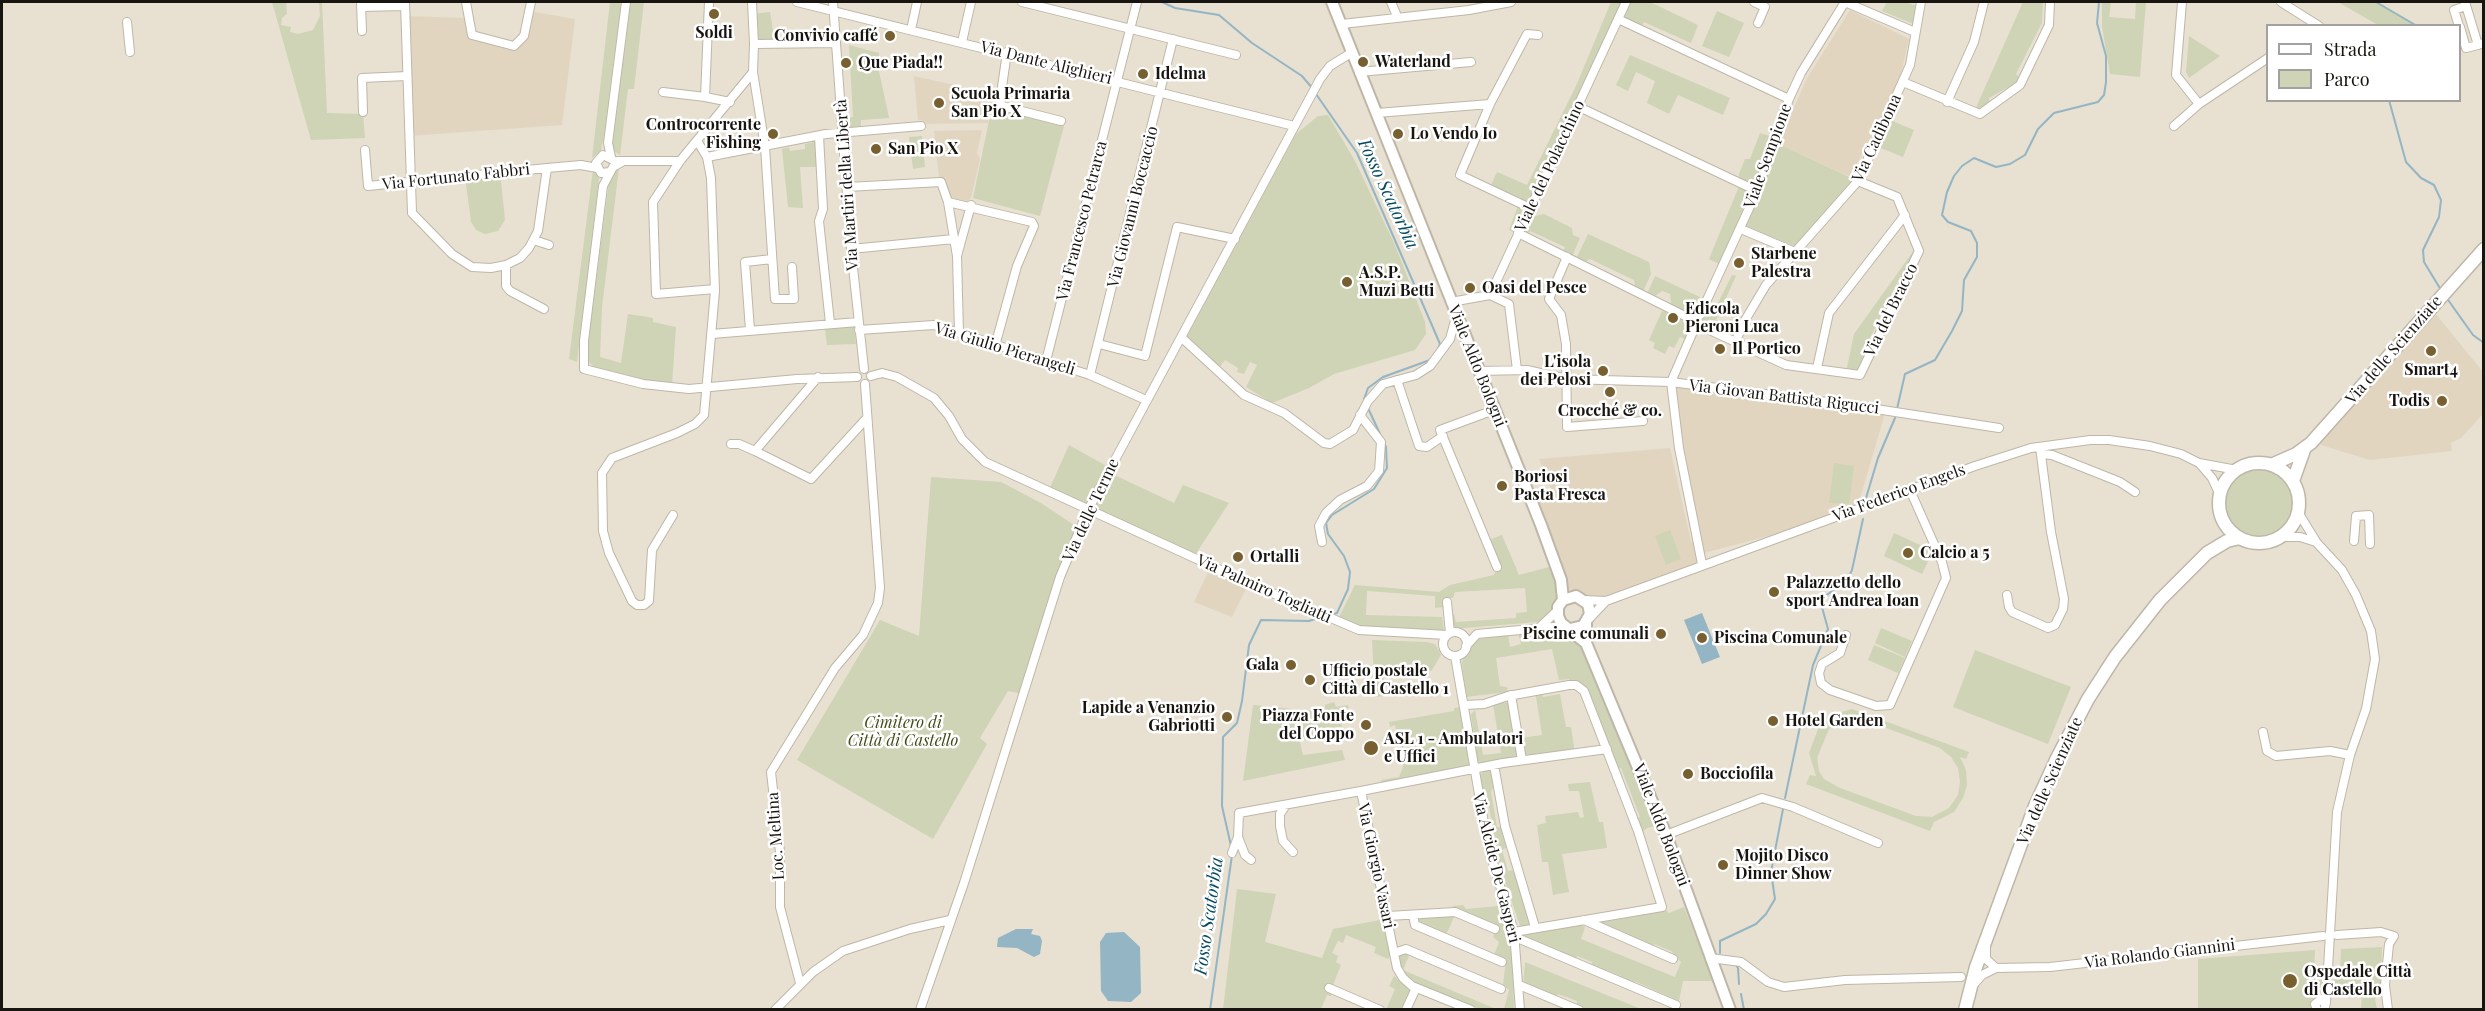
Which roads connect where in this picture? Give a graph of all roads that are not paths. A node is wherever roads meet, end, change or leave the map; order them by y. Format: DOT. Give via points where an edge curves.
graph roads {
  1 [pos="466,2"];
  2 [pos="531,2"];
  3 [pos="626,2"];
  4 [pos="710,2"];
  5 [pos="752,2"];
  6 [pos="797,2"];
  7 [pos="833,2"];
  8 [pos="917,2"];
  9 [pos="971,2"];
  10 [pos="1022,2"];
  11 [pos="1137,2"];
  12 [pos="1332,2"];
  13 [pos="1391,2"];
  14 [pos="1511,2"];
  15 [pos="1626,2"];
  16 [pos="1754,2"];
  17 [pos="1845,2"];
  18 [pos="1921,2"];
  19 [pos="1984,2"];
  20 [pos="2050,2"];
  21 [pos="2182,2"];
  22 [pos="2281,2"];
  23 [pos="361,4"];
  24 [pos="405,4"];
  25 [pos="2466,4"];
  26 [pos="834,10"];
  27 [pos="1397,16"];
  28 [pos="1618,19"];
  29 [pos="127,22"];
  30 [pos="1758,23"];
  31 [pos="1342,24"];
  32 [pos="2313,24"];
  33 [pos="2458,24"];
  34 [pos="1130,28"];
  35 [pos="911,30"];
  36 [pos="362,31"];
  37 [pos="1915,32"];
  38 [pos="2461,32"];
  39 [pos="1538,35"];
  40 [pos="1173,39"];
  41 [pos="962,42"];
  42 [pos="836,43"];
  43 [pos="754,44"];
  44 [pos="2481,44"];
  45 [pos="130,52"];
  46 [pos="1007,52"];
  47 [pos="1351,53"];
  48 [pos="1236,55"];
  49 [pos="2266,60"];
  50 [pos="1471,62"];
  51 [pos="753,72"];
  52 [pos="1359,72"];
  53 [pos="407,76"];
  54 [pos="1117,81"];
  55 [pos="1903,82"];
  56 [pos="663,92"];
  57 [pos="1161,93"];
  58 [pos="705,97"];
  59 [pos="1789,99"];
  60 [pos="730,102"];
  61 [pos="1947,102"];
  62 [pos="1490,104"];
  63 [pos="2199,104"];
  64 [pos="1577,106"];
  65 [pos="363,112"];
  66 [pos="1377,113"];
  67 [pos="1061,121"];
  68 [pos="921,126"];
  69 [pos="1294,126"];
  70 [pos="2174,126"];
  71 [pos="842,134"];
  72 [pos="819,136"];
  73 [pos="696,141"];
  74 [pos="608,143"];
  75 [pos="765,147"];
  76 [pos="365,150"];
  77 [pos="599,157"];
  78 [pos="707,157"];
  79 [pos="680,161"];
  80 [pos="611,164"];
  81 [pos="582,165"];
  82 [pos="547,168"];
  83 [pos="598,170"];
  84 [pos="410,181"];
  85 [pos="1858,181"];
  86 [pos="603,186"];
  87 [pos="847,187"];
  88 [pos="1756,190"];
  89 [pos="948,202"];
  90 [pos="970,205"];
  91 [pos="1530,208"];
  92 [pos="1905,215"];
  93 [pos="1741,229"];
  94 [pos="1518,233"];
  95 [pos="954,239"];
  96 [pos="1235,239"];
  97 [pos="534,240"];
  98 [pos="549,245"];
  99 [pos="851,249"];
  100 [pos="2484,249"];
  101 [pos="1795,252"];
  102 [pos="957,256"];
  103 [pos="1567,257"];
  104 [pos="772,260"];
  105 [pos="506,265"];
  106 [pos="792,267"];
  107 [pos="715,290"];
  108 [pos="1490,295"];
  109 [pos="1451,302"];
  110 [pos="544,309"];
  111 [pos="1456,317"];
  112 [pos="830,323"];
  113 [pos="1698,323"];
  114 [pos="859,326"];
  115 [pos="750,330"];
  116 [pos="959,333"];
  117 [pos="712,334"];
  118 [pos="1182,338"];
  119 [pos="1099,344"];
  120 [pos="1735,344"];
  121 [pos="995,346"];
  122 [pos="1046,361"];
  123 [pos="1817,368"];
  124 [pos="864,369"];
  125 [pos="1516,370"];
  126 [pos="1478,371"];
  127 [pos="1090,375"];
  128 [pos="871,376"];
  129 [pos="818,377"];
  130 [pos="857,377"];
  131 [pos="1397,380"];
  132 [pos="1567,380"];
  133 [pos="1671,382"];
  134 [pos="865,384"];
  135 [pos="706,386"];
  136 [pos="1146,400"];
  137 [pos="1494,410"];
  138 [pos="1362,412"];
  139 [pos="866,419"];
  140 [pos="1642,421"];
  141 [pos="1999,428"];
  142 [pos="1443,436"];
  143 [pos="731,444"];
  144 [pos="2041,450"];
  145 [pos="2304,450"];
  146 [pos="755,451"];
  147 [pos="2199,463"];
  148 [pos="2271,465"];
  149 [pos="2237,470"];
  150 [pos="2293,481"];
  151 [pos="1910,490"];
  152 [pos="2135,492"];
  153 [pos="2220,495"];
  154 [pos="1088,510"];
  155 [pos="2298,512"];
  156 [pos="673,515"];
  157 [pos="2222,518"];
  158 [pos="2280,537"];
  159 [pos="2240,538"];
  160 [pos="2355,541"];
  161 [pos="1322,543"];
  162 [pos="2317,543"];
  163 [pos="2370,544"];
  164 [pos="2207,553"];
  165 [pos="1702,564"];
  166 [pos="1497,567"];
  167 [pos="1561,580"];
  168 [pos="2007,595"];
  169 [pos="1580,598"];
  170 [pos="1563,600"];
  171 [pos="1606,601"];
  172 [pos="1447,602"];
  173 [pos="1557,611"];
  174 [pos="1588,621"];
  175 [pos="1540,627"];
  176 [pos="1567,627"];
  177 [pos="1449,634"];
  178 [pos="1477,634"];
  179 [pos="1462,635"];
  180 [pos="1846,635"];
  181 [pos="1434,636"];
  182 [pos="1586,642"];
  183 [pos="1443,646"];
  184 [pos="1466,646"];
  185 [pos="1455,656"];
  186 [pos="1511,695"];
  187 [pos="1465,705"];
  188 [pos="2263,732"];
  189 [pos="1607,749"];
  190 [pos="2350,755"];
  191 [pos="1522,760"];
  192 [pos="1494,765"];
  193 [pos="1473,769"];
  194 [pos="1361,791"];
  195 [pos="1286,805"];
  196 [pos="1666,835"];
  197 [pos="1238,837"];
  198 [pos="1878,843"];
  199 [pos="1293,852"];
  200 [pos="1232,853"];
  201 [pos="1251,860"];
  202 [pos="1413,915"];
  203 [pos="1388,916"];
  204 [pos="1582,919"];
  205 [pos="950,920"];
  206 [pos="1992,922"];
  207 [pos="1535,927"];
  208 [pos="1495,929"];
  209 [pos="1515,934"];
  210 [pos="2337,934"];
  211 [pos="2323,936"];
  212 [pos="1394,953"];
  213 [pos="1710,958"];
  214 [pos="1673,959"];
  215 [pos="1502,962"];
  216 [pos="1996,968"];
  217 [pos="1961,976"];
  218 [pos="800,983"];
  219 [pos="1519,985"];
  220 [pos="1416,987"];
  221 [pos="1329,988"];
  222 [pos="1501,989"];
  223 [pos="2324,1004"];
  224 [pos="1676,1005"];
  225 [pos="1965,1007"];
  226 [pos="2315,1009"];
  227 [pos="775,1010"];
  228 [pos="920,1010"];
  229 [pos="1380,1010"];
  230 [pos="1406,1010"];
  231 [pos="1471,1010"];
  232 [pos="1520,1010"];
  233 [pos="1579,1010"];
  234 [pos="1730,1010"];
  235 [pos="2388,1010"];
  1 -- 2 [label="street" via="472,36 514,46 524,36"];
  3 -- 74 [label="street"];
  4 -- 58 [label="street"];
  5 -- 43 [label="street"];
  6 -- 26 [label="street, Via Dante Alighieri"];
  7 -- 26 [label="street, Via Martiri della Libertà"];
  8 -- 35 [label="street"];
  9 -- 41 [label="street"];
  10 -- 34 [label="street"];
  11 -- 34 [label="street, Via Francesco Petrarca"];
  12 -- 31 [label="main road, Viale Aldo Bologni"];
  13 -- 27 [label="street"];
  14 -- 27 [label="street"];
  15 -- 28 [label="street, Viale del Polacchino"];
  16 -- 30 [label="street" via="1765,7"];
  17 -- 37 [label="street"];
  17 -- 59 [label="street, Viale Sempione"];
  18 -- 37 [label="street, Via Cadibona"];
  19 -- 61 [label="street" via="1974,42"];
  20 -- 61 [label="street" via="2049,25 2020,85 1980,114"];
  21 -- 63 [label="street" via="2176,75"];
  22 -- 32 [label="street"];
  23 -- 24 [label="street"];
  23 -- 36 [label="street"];
  24 -- 53 [label="street"];
  25 -- 33 [label="street" via="2454,10"];
  25 -- 44 [label="street"];
  26 -- 35 [label="street, Via Dante Alighieri"];
  26 -- 42 [label="street, Via Martiri della Libertà"];
  27 -- 31 [label="street"];
  28 -- 59 [label="street"];
  28 -- 64 [label="street, Viale del Polacchino"];
  29 -- 45 [label="street"];
  31 -- 47 [label="main road, Viale Aldo Bologni"];
  34 -- 40 [label="street"];
  34 -- 54 [label="street, Via Francesco Petrarca"];
  35 -- 41 [label="street, Via Dante Alighieri"];
  37 -- 55 [label="street, Via Cadibona"];
  38 -- 44 [label="street" via="2466,48"];
  39 -- 62 [label="street" via="1527,34"];
  40 -- 48 [label="street"];
  40 -- 57 [label="street, Via Giovanni Boccaccio"];
  41 -- 46 [label="street, Via Dante Alighieri"];
  42 -- 43 [label="street"];
  42 -- 71 [label="street, Via Martiri della Libertà"];
  43 -- 51 [label="street"];
  46 -- 54 [label="street, Via Dante Alighieri"];
  46 -- 67 [label="street" via="1002,106"];
  47 -- 52 [label="main road, Viale Aldo Bologni"];
  47 -- 69 [label="street, Via delle Terme" via="1330,66"];
  49 -- 63 [label="street"];
  50 -- 52 [label="street"];
  51 -- 60 [label="street"];
  51 -- 75 [label="street"];
  52 -- 66 [label="main road, Viale Aldo Bologni"];
  53 -- 65 [label="street" via="362,78"];
  53 -- 84 [label="street"];
  54 -- 57 [label="street, Via Dante Alighieri"];
  54 -- 122 [label="street, Via Francesco Petrarca"];
  55 -- 61 [label="street"];
  55 -- 85 [label="street, Via Cadibona"];
  56 -- 58 [label="street"];
  57 -- 69 [label="street, Via Dante Alighieri"];
  57 -- 119 [label="street, Via Giovanni Boccaccio"];
  58 -- 60 [label="street"];
  59 -- 88 [label="street, Viale Sempione"];
  60 -- 73 [label="street"];
  62 -- 66 [label="street"];
  62 -- 91 [label="street" via="1460,176"];
  63 -- 70 [label="street"];
  64 -- 88 [label="street"];
  64 -- 91 [label="street, Viale del Polacchino"];
  66 -- 109 [label="main road, Viale Aldo Bologni"];
  68 -- 71 [label="street"];
  69 -- 96 [label="street, Via delle Terme"];
  71 -- 72 [label="street"];
  71 -- 87 [label="street, Via Martiri della Libertà"];
  72 -- 75 [label="street"];
  72 -- 112 [label="street" via="823,209 819,221"];
  73 -- 78 [label="street"];
  73 -- 79 [label="street"];
  74 -- 77 [label="street"];
  74 -- 80 [label="street"];
  75 -- 78 [label="street"];
  75 -- 104 [label="street"];
  76 -- 84 [label="street, Via Fortunato Fabbri" via="368,186"];
  77 -- 80 [label="street"];
  77 -- 81 [label="street, Via Fortunato Fabbri"];
  77 -- 83 [label="street"];
  78 -- 107 [label="street"];
  79 -- 80 [label="street"];
  79 -- 107 [label="street" via="653,202 656,294"];
  80 -- 83 [label="street, Via Fortunato Fabbri"];
  80 -- 86 [label="street"];
  81 -- 82 [label="street, Via Fortunato Fabbri"];
  81 -- 83 [label="street, Via Fortunato Fabbri"];
  82 -- 84 [label="street, Via Fortunato Fabbri"];
  82 -- 97 [label="street"];
  83 -- 86 [label="street"];
  84 -- 105 [label="street" via="412,213 452,254 472,267"];
  85 -- 92 [label="street, Via del Bracco" via="1897,197"];
  85 -- 101 [label="street, Via Cadibona"];
  86 -- 135 [label="street" via="584,369 643,384 689,389"];
  87 -- 89 [label="street" via="937,180 944,183"];
  87 -- 99 [label="street, Via Martiri della Libertà"];
  88 -- 93 [label="street, Viale Sempione"];
  89 -- 90 [label="street"];
  89 -- 95 [label="street"];
  90 -- 102 [label="street"];
  90 -- 121 [label="street" via="1032,222 1034,226 1017,266"];
  91 -- 94 [label="street, Viale del Polacchino"];
  92 -- 123 [label="street" via="1829,313"];
  92 -- 123 [label="street, Via del Bracco" via="1919,251 1860,375"];
  93 -- 101 [label="street"];
  93 -- 113 [label="street, Viale Sempione"];
  94 -- 103 [label="street, Via del Bracco"];
  94 -- 108 [label="street, Viale del Polacchino"];
  95 -- 99 [label="street"];
  95 -- 102 [label="street"];
  96 -- 118 [label="street, Via delle Terme"];
  96 -- 119 [label="street" via="1177,227 1145,356"];
  97 -- 98 [label="street"];
  97 -- 105 [label="street" via="520,258"];
  99 -- 114 [label="street, Via Martiri della Libertà"];
  100 -- 145 [label="main road, Via delle Scienziate"];
  101 -- 120 [label="street, Via Cadibona" via="1760,294"];
  102 -- 116 [label="street"];
  103 -- 113 [label="street, Via del Bracco"];
  103 -- 132 [label="street" via="1549,299 1560,315"];
  104 -- 106 [label="street" via="775,300 794,299"];
  104 -- 115 [label="street" via="745,262"];
  105 -- 110 [label="street" via="506,286 510,291"];
  107 -- 117 [label="street"];
  108 -- 109 [label="street"];
  108 -- 125 [label="street" via="1509,304"];
  109 -- 111 [label="main road, Viale Aldo Bologni"];
  111 -- 126 [label="main road, Viale Aldo Bologni"];
  111 -- 131 [label="street" via="1444,350 1421,373"];
  112 -- 114 [label="street, Via Giulio Pierangeli"];
  112 -- 115 [label="street, Via Giulio Pierangeli"];
  113 -- 120 [label="street, Via del Bracco"];
  113 -- 133 [label="street, Viale Sempione"];
  114 -- 116 [label="street, Via Giulio Pierangeli" via="934,325"];
  114 -- 124 [label="street, Via Martiri della Libertà"];
  115 -- 117 [label="street, Via Giulio Pierangeli"];
  116 -- 121 [label="street, Via Giulio Pierangeli"];
  117 -- 135 [label="street"];
  118 -- 136 [label="street, Via delle Terme"];
  118 -- 138 [label="street" via="1244,395 1284,412 1324,443 1330,444 1351,432"];
  119 -- 127 [label="street, Via Giovanni Boccaccio"];
  120 -- 123 [label="street, Via del Bracco" via="1786,365"];
  121 -- 122 [label="street, Via Giulio Pierangeli"];
  122 -- 127 [label="street, Via Giulio Pierangeli"];
  124 -- 128 [label="street"];
  124 -- 130 [label="street"];
  125 -- 126 [label="street, Via Giovan Battista Rigucci"];
  125 -- 132 [label="street, Via Giovan Battista Rigucci"];
  126 -- 137 [label="main road, Viale Aldo Bologni"];
  127 -- 136 [label="street, Via Giulio Pierangeli"];
  128 -- 134 [label="street"];
  128 -- 154 [label="street, Via Palmiro Togliatti" via="882,373 920,389 934,398 968,447 985,462"];
  129 -- 130 [label="street"];
  129 -- 135 [label="street"];
  129 -- 146 [label="street"];
  130 -- 134 [label="street"];
  131 -- 138 [label="street" via="1383,384"];
  131 -- 142 [label="street" via="1419,446 1427,447"];
  132 -- 133 [label="street, Via Giovan Battista Rigucci"];
  132 -- 140 [label="street" via="1567,427"];
  133 -- 141 [label="street, Via Giovan Battista Rigucci"];
  133 -- 165 [label="street" via="1679,448"];
  134 -- 139 [label="street"];
  135 -- 156 [label="street" via="704,415 695,424 612,458 602,473 603,531 609,553 637,605 644,606 649,601 652,550"];
  136 -- 154 [label="street, Via delle Terme"];
  137 -- 142 [label="street" via="1440,430"];
  137 -- 167 [label="main road, Viale Aldo Bologni"];
  138 -- 161 [label="street" via="1381,442 1379,471 1367,486 1340,500 1326,513 1319,526"];
  139 -- 146 [label="street" via="811,479"];
  139 -- 218 [label="street, Loc. Meltina" via="878,603 863,635 835,668 771,772 780,852 780,907"];
  142 -- 166 [label="street"];
  143 -- 146 [label="street"];
  144 -- 147 [label="street, Via Federico Engels" via="2109,440 2150,446"];
  144 -- 151 [label="street, Via Federico Engels" via="1975,466"];
  144 -- 152 [label="street" via="2120,482"];
  144 -- 168 [label="street" via="2063,609 2055,625 2048,628 2012,612"];
  145 -- 148 [label="main road, Via delle Scienziate"];
  145 -- 150 [label="main road, Via delle Scienziate"];
  147 -- 149 [label="street, Via Federico Engels"];
  147 -- 153 [label="street"];
  148 -- 149 [label="main road" via="2253,463"];
  148 -- 150 [label="main road"];
  149 -- 153 [label="main road" via="2229,476"];
  150 -- 155 [label="main road"];
  151 -- 165 [label="street, Via Federico Engels"];
  151 -- 180 [label="street" via="1946,578 1890,705 1876,706 1821,683 1822,664 1842,651"];
  153 -- 157 [label="main road"];
  154 -- 181 [label="street, Via Palmiro Togliatti" via="1359,630"];
  154 -- 205 [label="street, Via delle Terme" via="1060,577"];
  155 -- 158 [label="main road"];
  155 -- 162 [label="street"];
  157 -- 159 [label="main road"];
  157 -- 164 [label="main road, Via delle Scienziate" via="2218,535"];
  158 -- 159 [label="main road" via="2261,542"];
  158 -- 162 [label="street" via="2300,537"];
  159 -- 164 [label="main road, Via delle Scienziate"];
  160 -- 163 [label="street" via="2356,516 2369,515"];
  162 -- 190 [label="street" via="2342,570 2371,631 2375,659 2371,688"];
  164 -- 206 [label="main road, Via delle Scienziate" via="2148,615 2096,686 2046,782"];
  165 -- 171 [label="street, Via Federico Engels"];
  167 -- 169 [label="main road, Viale Aldo Bologni"];
  167 -- 170 [label="main road, Viale Aldo Bologni"];
  169 -- 170 [label="main road"];
  169 -- 171 [label="street, Via Federico Engels"];
  169 -- 174 [label="main road" via="1590,609"];
  170 -- 173 [label="main road"];
  171 -- 174 [label="street, Via Federico Engels"];
  172 -- 177 [label="street"];
  173 -- 175 [label="street"];
  173 -- 176 [label="main road" via="1559,620"];
  174 -- 176 [label="main road" via="1579,628"];
  174 -- 182 [label="main road, Viale Aldo Bologni"];
  175 -- 176 [label="street"];
  175 -- 178 [label="street"];
  176 -- 182 [label="main road, Viale Aldo Bologni"];
  177 -- 179 [label="street"];
  177 -- 181 [label="street, Via Palmiro Togliatti"];
  177 -- 183 [label="street"];
  178 -- 179 [label="street"];
  178 -- 184 [label="street"];
  179 -- 184 [label="street"];
  181 -- 183 [label="street"];
  182 -- 196 [label="main road, Viale Aldo Bologni"];
  183 -- 185 [label="street"];
  184 -- 185 [label="street"];
  185 -- 187 [label="street, Via Alcide De Gasperi"];
  186 -- 187 [label="street" via="1484,704"];
  186 -- 189 [label="street" via="1569,685 1581,688"];
  186 -- 191 [label="street"];
  187 -- 193 [label="street, Via Alcide De Gasperi"];
  188 -- 190 [label="street" via="2267,751 2276,756 2330,751"];
  189 -- 191 [label="street, Via Giorgio Vasari"];
  189 -- 204 [label="street" via="1662,907"];
  190 -- 223 [label="street" via="2337,812"];
  191 -- 192 [label="street, Via Giorgio Vasari"];
  192 -- 193 [label="street, Via Giorgio Vasari"];
  192 -- 207 [label="street" via="1505,826"];
  193 -- 194 [label="street, Via Giorgio Vasari"];
  193 -- 209 [label="street, Via Alcide De Gasperi" via="1489,850"];
  194 -- 195 [label="street"];
  194 -- 203 [label="street, Via Giorgio Vasari"];
  195 -- 197 [label="street" via="1239,813"];
  195 -- 199 [label="street" via="1280,814 1280,826 1283,841"];
  196 -- 198 [label="street" via="1762,798"];
  196 -- 213 [label="main road, Viale Aldo Bologni"];
  197 -- 200 [label="street"];
  197 -- 201 [label="street"];
  202 -- 203 [label="street"];
  202 -- 208 [label="street" via="1455,912"];
  202 -- 215 [label="street" via="1415,925"];
  203 -- 212 [label="street, Via Giorgio Vasari"];
  204 -- 207 [label="street"];
  204 -- 214 [label="street"];
  205 -- 218 [label="street" via="843,951"];
  205 -- 228 [label="street, Via delle Terme"];
  206 -- 216 [label="street" via="1985,955"];
  206 -- 225 [label="main road, Via delle Scienziate"];
  207 -- 209 [label="street"];
  209 -- 219 [label="street, Via Alcide De Gasperi"];
  209 -- 224 [label="street"];
  210 -- 235 [label="street" via="2381,932 2394,936 2389,944 2385,985"];
  211 -- 216 [label="street, Via Rolando Giannini" via="2050,967"];
  212 -- 220 [label="street, Via Giorgio Vasari" via="1396,968"];
  212 -- 222 [label="street" via="1415,951"];
  213 -- 217 [label="street" via="1738,961 1768,982 1784,987 1845,980"];
  213 -- 234 [label="main road, Viale Aldo Bologni"];
  216 -- 225 [label="street" via="1976,980"];
  218 -- 227 [label="street"];
  219 -- 232 [label="street, Via Alcide De Gasperi"];
  219 -- 233 [label="street"];
  220 -- 230 [label="street"];
  220 -- 231 [label="street, Via Giorgio Vasari"];
  221 -- 229 [label="street"];
  223 -- 226 [label="street" via="2316,1001"];
}
